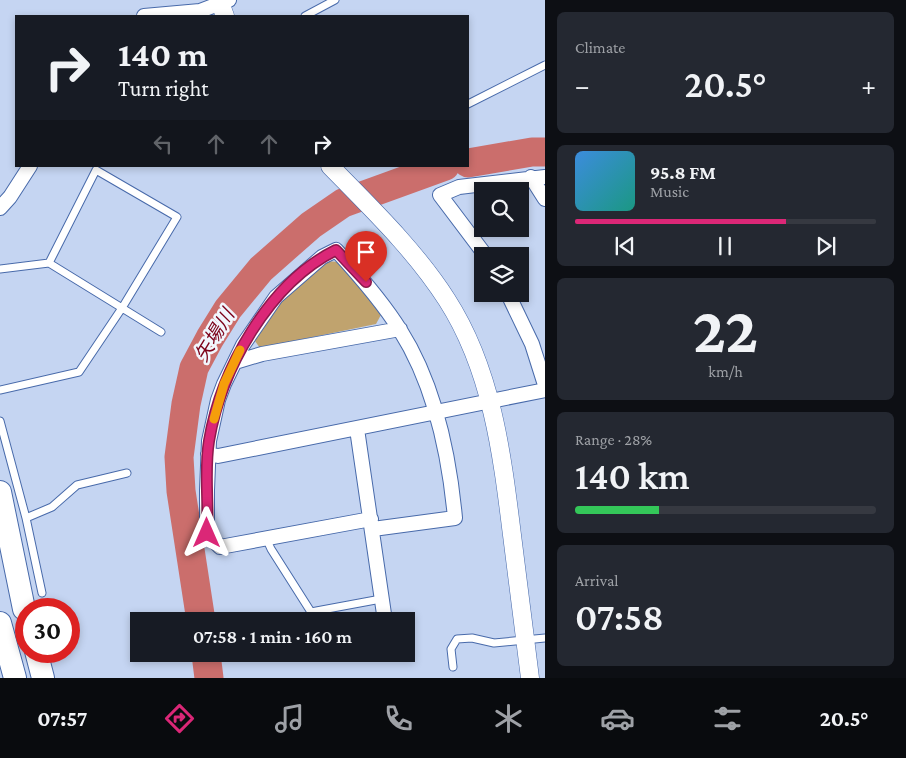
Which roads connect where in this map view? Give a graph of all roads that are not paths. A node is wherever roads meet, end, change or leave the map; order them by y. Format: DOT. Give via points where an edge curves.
graph roads {
  1 [pos="335,0"];
  2 [pos="223,5"];
  3 [pos="158,15"];
  4 [pos="307,15"];
  5 [pos="545,65"];
  6 [pos="469,103"];
  7 [pos="29,167"];
  8 [pos="331,167"];
  9 [pos="538,177"];
  10 [pos="545,199"];
  11 [pos="0,208"];
  12 [pos="479,247"];
  13 [pos="49,263"];
  14 [pos="0,269"];
  15 [pos="512,302"];
  16 [pos="122,308"];
  17 [pos="400,328"];
  18 [pos="161,332"];
  19 [pos="235,362"];
  20 [pos="545,385"];
  21 [pos="0,390"];
  22 [pos="545,390"];
  23 [pos="491,401"];
  24 [pos="436,412"];
  25 [pos="0,421"];
  26 [pos="357,429"];
  27 [pos="208,454"];
  28 [pos="127,473"];
  29 [pos="0,492"];
  30 [pos="26,518"];
  31 [pos="372,524"];
  32 [pos="0,528"];
  33 [pos="266,538"];
  34 [pos="42,593"];
  35 [pos="21,598"];
  36 [pos="22,598"];
  37 [pos="382,599"];
  38 [pos="384,612"];
  39 [pos="0,623"];
  40 [pos="545,638"];
  41 [pos="526,641"];
  42 [pos="39,663"];
  43 [pos="453,667"];
  44 [pos="15,678"];
  45 [pos="43,678"];
  46 [pos="530,678"];
  1 -- 4 [label="lane"];
  2 -- 3 [label="street" via="200,12"];
  5 -- 6 [label="lane"];
  7 -- 11 [label="street"];
  8 -- 23 [label="street" via="413,253 448,302 473,351"];
  9 -- 10 [label="street"];
  9 -- 12 [label="street" via="459,187 440,195"];
  13 -- 14 [label="lane"];
  13 -- 16 [label="lane"];
  13 -- 16 [label="lane" via="96,170 178,217"];
  15 -- 20 [label="street" via="532,344"];
  16 -- 18 [label="lane"];
  16 -- 21 [label="lane" via="80,372"];
  17 -- 19 [label="street"];
  17 -- 19 [label="street" via="366,282 336,250 322,257 276,297"];
  17 -- 24 [label="street" via="417,360"];
  19 -- 27 [label="street" via="218,400"];
  22 -- 23 [label="street"];
  23 -- 24 [label="street"];
  23 -- 41 [label="street" via="504,471"];
  24 -- 26 [label="street"];
  24 -- 31 [label="street" via="455,518"];
  25 -- 30 [label="lane"];
  26 -- 27 [label="street" via="218,456"];
  26 -- 31 [label="street"];
  27 -- 33 [label="street" via="207,533 220,547"];
  28 -- 30 [label="lane" via="77,485 52,507"];
  29 -- 36 [label="highway"];
  30 -- 34 [label="lane"];
  31 -- 33 [label="street"];
  31 -- 37 [label="street"];
  32 -- 35 [label="highway"];
  33 -- 37 [label="lane" via="311,612"];
  37 -- 38 [label="street"];
  39 -- 44 [label="highway"];
  40 -- 41 [label="lane"];
  41 -- 43 [label="lane" via="494,643 457,638 451,649"];
  41 -- 46 [label="street"];
  42 -- 45 [label="highway"];
}
